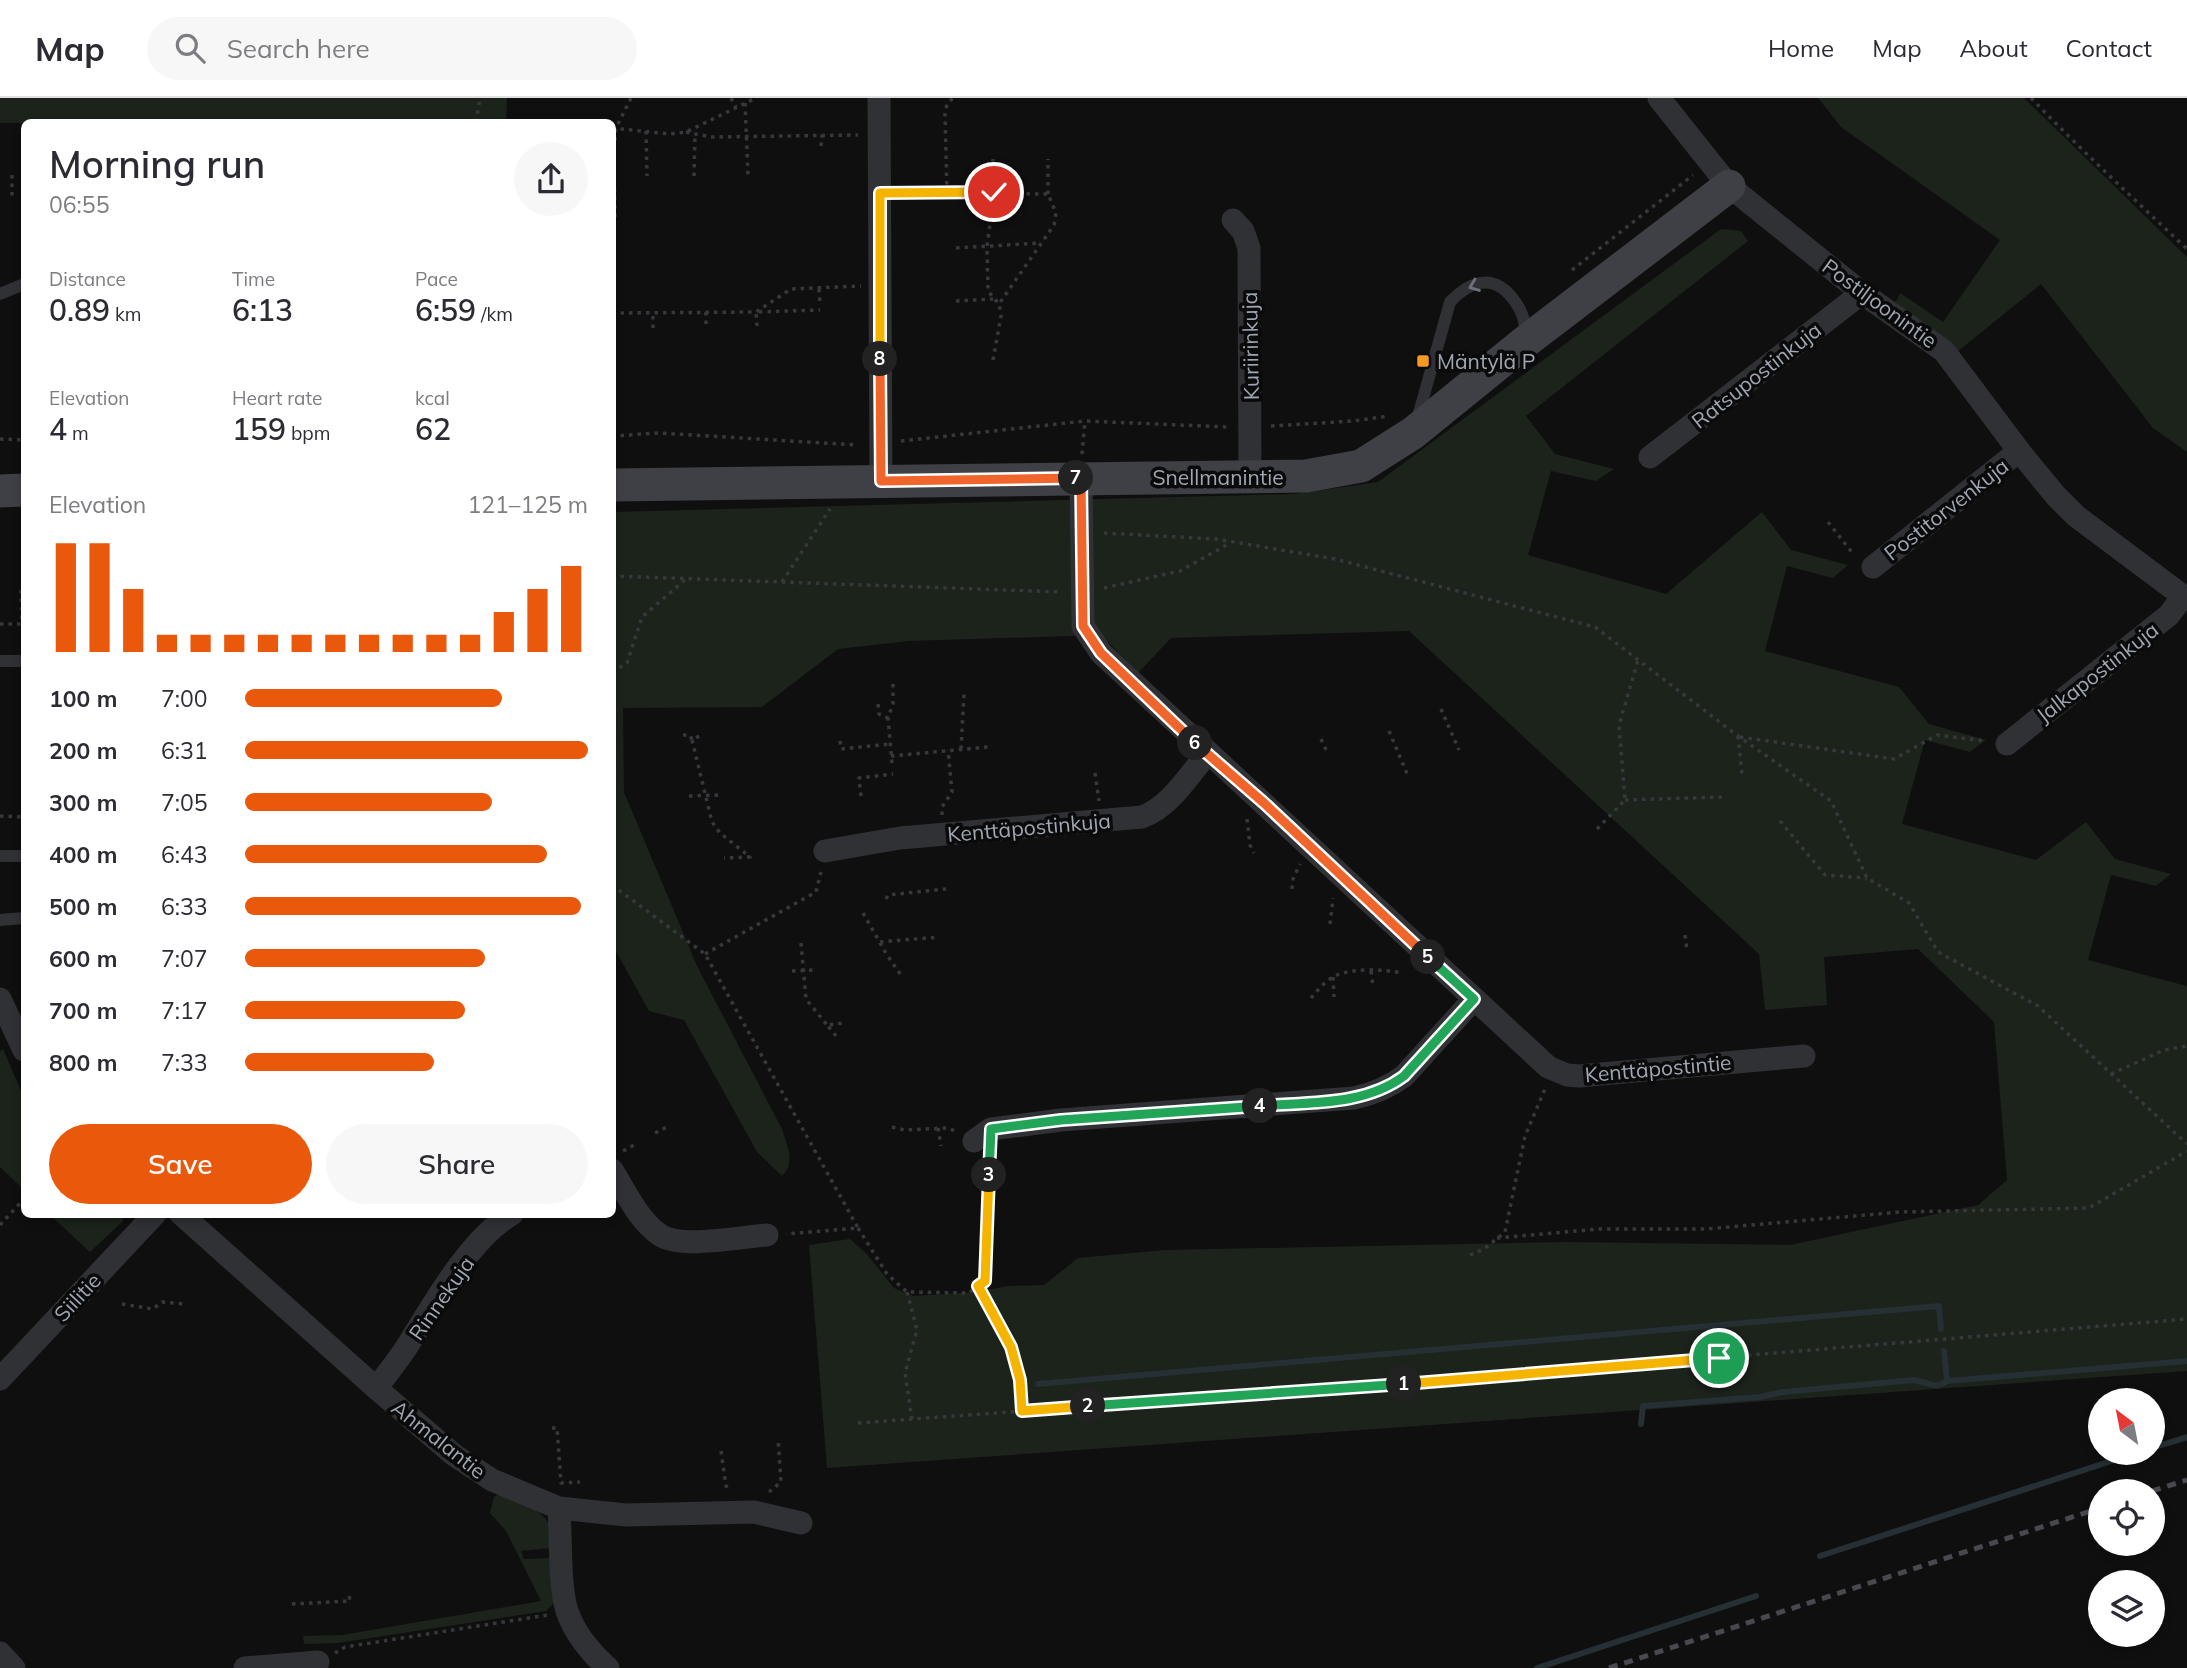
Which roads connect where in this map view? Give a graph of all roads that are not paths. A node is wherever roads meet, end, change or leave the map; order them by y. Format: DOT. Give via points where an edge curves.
graph roads {
  1 [pos="879,98"];
  2 [pos="1658,98"];
  3 [pos="1718,175"];
  4 [pos="1233,220"];
  5 [pos="21,285"];
  6 [pos="1862,293"];
  7 [pos="0,295"];
  8 [pos="1525,342"];
  9 [pos="1403,424"];
  10 [pos="2019,451"];
  11 [pos="1650,457"];
  12 [pos="1250,477"];
  13 [pos="1081,478"];
  14 [pos="881,481"];
  15 [pos="616,485"];
  16 [pos="21,490"];
  17 [pos="0,491"];
  18 [pos="1873,567"];
  19 [pos="2185,598"];
  20 [pos="0,661"];
  21 [pos="21,661"];
  22 [pos="2007,744"];
  23 [pos="1207,754"];
  24 [pos="825,851"];
  25 [pos="0,856"];
  26 [pos="21,856"];
  27 [pos="21,918"];
  28 [pos="0,920"];
  29 [pos="1474,999"];
  30 [pos="1,1005"];
  31 [pos="21,1044"];
  32 [pos="1804,1056"];
  33 [pos="982,1135"];
  34 [pos="616,1176"];
  35 [pos="151,1218"];
  36 [pos="185,1218"];
  37 [pos="505,1218"];
  38 [pos="767,1235"];
  39 [pos="0,1379"];
  40 [pos="376,1388"];
  41 [pos="559,1508"];
  42 [pos="801,1523"];
  43 [pos="0,1653"];
  44 [pos="318,1662"];
  45 [pos="14,1668"];
  46 [pos="245,1668"];
  47 [pos="608,1668"];
  1 -- 14 [label="street"];
  2 -- 3 [label="street, Postiljoonintie"];
  3 -- 6 [label="street, Postiljoonintie"];
  3 -- 8 [label="street, Snellmanintie"];
  4 -- 12 [label="street, Kuriirinkuja" via="1250,248"];
  5 -- 7 [label="lane"];
  6 -- 10 [label="street, Postiljoonintie" via="1944,351"];
  6 -- 11 [label="street, Ratsupostinkuja"];
  8 -- 9 [label="street, Snellmanintie"];
  8 -- 9 [label="lane, one-way" via="1526,323 1520,309 1498,284 1483,282 1459,293 1450,302"];
  9 -- 12 [label="street, Snellmanintie" via="1361,466 1306,477"];
  10 -- 18 [label="street, Postitorvenkuja"];
  10 -- 19 [label="street, Postiljoonintie" via="2076,516"];
  12 -- 13 [label="street, Snellmanintie"];
  13 -- 14 [label="street, Snellmanintie"];
  13 -- 23 [label="street" via="1083,626 1101,653"];
  14 -- 15 [label="street, Snellmanintie"];
  16 -- 17 [label="street"];
  19 -- 22 [label="street, Jalkapostinkuja"];
  20 -- 21 [label="lane"];
  23 -- 24 [label="street, Kenttäpostinkuja" via="1162,806 1142,817 900,838"];
  23 -- 29 [label="street"];
  25 -- 26 [label="lane"];
  27 -- 28 [label="lane"];
  29 -- 32 [label="street, Kenttäpostintie" via="1552,1070 1567,1075"];
  29 -- 33 [label="street" via="1404,1076 1374,1094 1061,1120"];
  30 -- 31 [label="street"];
  34 -- 38 [label="street" via="644,1220 662,1237 682,1242"];
  35 -- 39 [label="street, Siilitie"];
  36 -- 40 [label="street, Ahmalantie"];
  37 -- 40 [label="street, Rinnekuja" via="459,1266"];
  40 -- 41 [label="street, Ahmalantie" via="454,1455 492,1480"];
  41 -- 42 [label="street, Ahmalantie" via="626,1515 754,1512"];
  41 -- 47 [label="street" via="568,1612 589,1651"];
  43 -- 45 [label="street"];
  44 -- 46 [label="street"];
}
